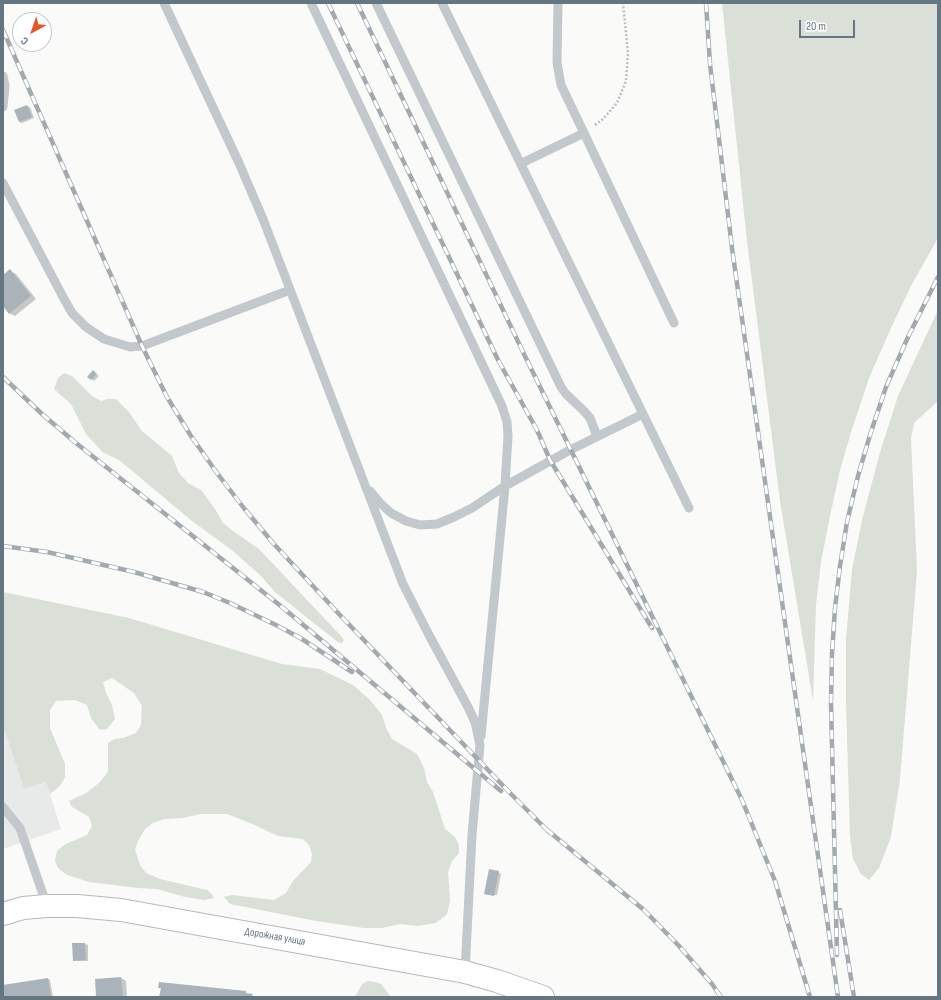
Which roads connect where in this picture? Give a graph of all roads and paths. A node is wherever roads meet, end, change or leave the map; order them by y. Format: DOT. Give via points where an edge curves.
graph roads {
  1 [pos="164,3"];
  2 [pos="311,3"];
  3 [pos="376,3"];
  4 [pos="442,3"];
  5 [pos="558,3"];
  6 [pos="623,3"];
  7 [pos="3,76"];
  8 [pos="3,107"];
  9 [pos="584,133"];
  10 [pos="522,163"];
  11 [pos="3,183"];
  12 [pos="290,290"];
  13 [pos="674,323"];
  14 [pos="643,414"];
  15 [pos="597,436"];
  16 [pos="505,486"];
  17 [pos="366,487"];
  18 [pos="689,508"];
  19 [pos="480,745"];
  20 [pos="3,807"];
  21 [pos="48,906"];
  22 [pos="3,914"];
  23 [pos="465,972"];
  24 [pos="543,997"];
  1 -- 12 [label="lane" via="239,163"];
  2 -- 16 [label="lane" via="502,406 508,436"];
  3 -- 15 [label="lane" via="561,387 590,418"];
  4 -- 10 [label="lane"];
  5 -- 9 [label="lane" via="557,63 561,85"];
  6 -- 9 [label="path" via="628,53 626,81 617,103 603,119"];
  7 -- 8 [label="lane"];
  9 -- 10 [label="lane"];
  9 -- 13 [label="lane"];
  10 -- 14 [label="lane"];
  11 -- 12 [label="lane" via="72,313 86,327 104,339 130,347 142,346"];
  12 -- 17 [label="lane"];
  14 -- 15 [label="lane"];
  14 -- 18 [label="lane"];
  15 -- 16 [label="lane"];
  16 -- 17 [label="lane" via="454,517 437,524 420,525 391,513"];
  16 -- 19 [label="lane"];
  17 -- 19 [label="lane" via="403,584 468,707 475,722"];
  19 -- 23 [label="lane"];
  20 -- 21 [label="lane" via="20,828"];
  21 -- 22 [label="street, Дорожная улица" via="23,908"];
  21 -- 23 [label="street, Дорожная улица" via="121,910"];
  23 -- 24 [label="street, Дорожная улица"];
}
